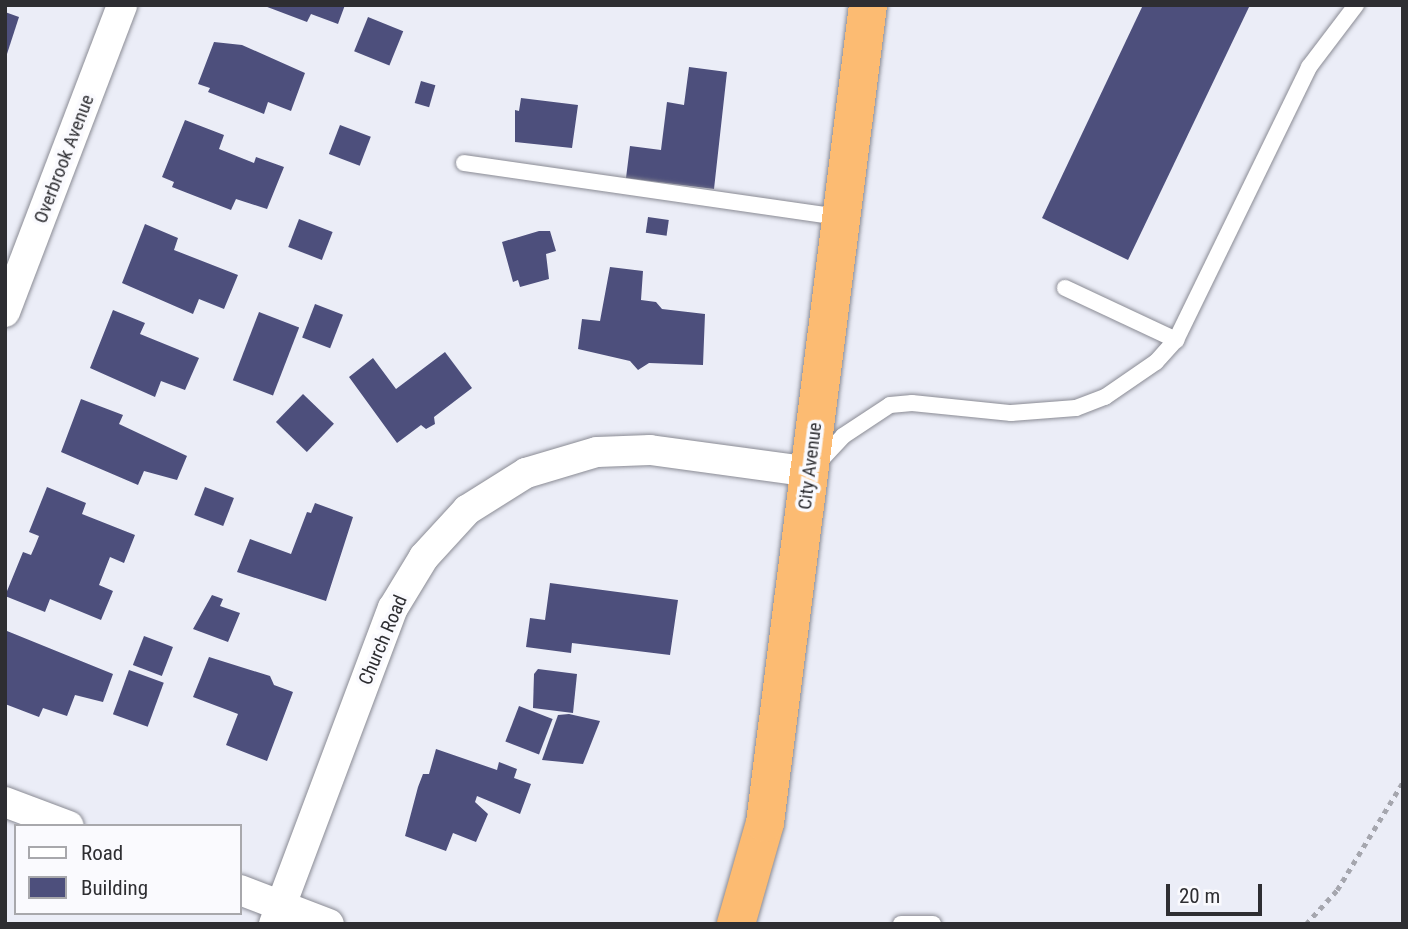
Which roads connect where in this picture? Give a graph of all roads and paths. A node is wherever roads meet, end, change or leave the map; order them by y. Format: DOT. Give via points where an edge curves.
graph roads {
  1 [pos="122,5"];
  2 [pos="868,5"];
  3 [pos="1356,5"];
  4 [pos="464,163"];
  5 [pos="841,217"];
  6 [pos="1065,288"];
  7 [pos="5,312"];
  8 [pos="1176,340"];
  9 [pos="810,472"];
  10 [pos="1403,782"];
  11 [pos="5,802"];
  12 [pos="64,824"];
  13 [pos="242,891"];
  14 [pos="277,915"];
  15 [pos="329,924"];
  16 [pos="736,924"];
  17 [pos="901,924"];
  18 [pos="933,924"];
  19 [pos="1306,924"];
  1 -- 7 [label="street, Overbrook Avenue"];
  2 -- 5 [label="highway, City Avenue"];
  3 -- 8 [label="lane" via="1309,68"];
  4 -- 5 [label="lane"];
  5 -- 9 [label="highway, City Avenue"];
  6 -- 8 [label="lane"];
  8 -- 9 [label="lane" via="1133,381 1076,408 1011,413 912,402 890,405 843,436"];
  9 -- 14 [label="street, Church Road" via="650,450 597,452 526,472 467,510 424,557 393,608"];
  9 -- 16 [label="highway, City Avenue" via="765,822"];
  10 -- 19 [label="path" via="1337,890"];
  11 -- 12 [label="street"];
  13 -- 14 [label="street"];
  14 -- 15 [label="street"];
  17 -- 18 [label="lane"];
}
